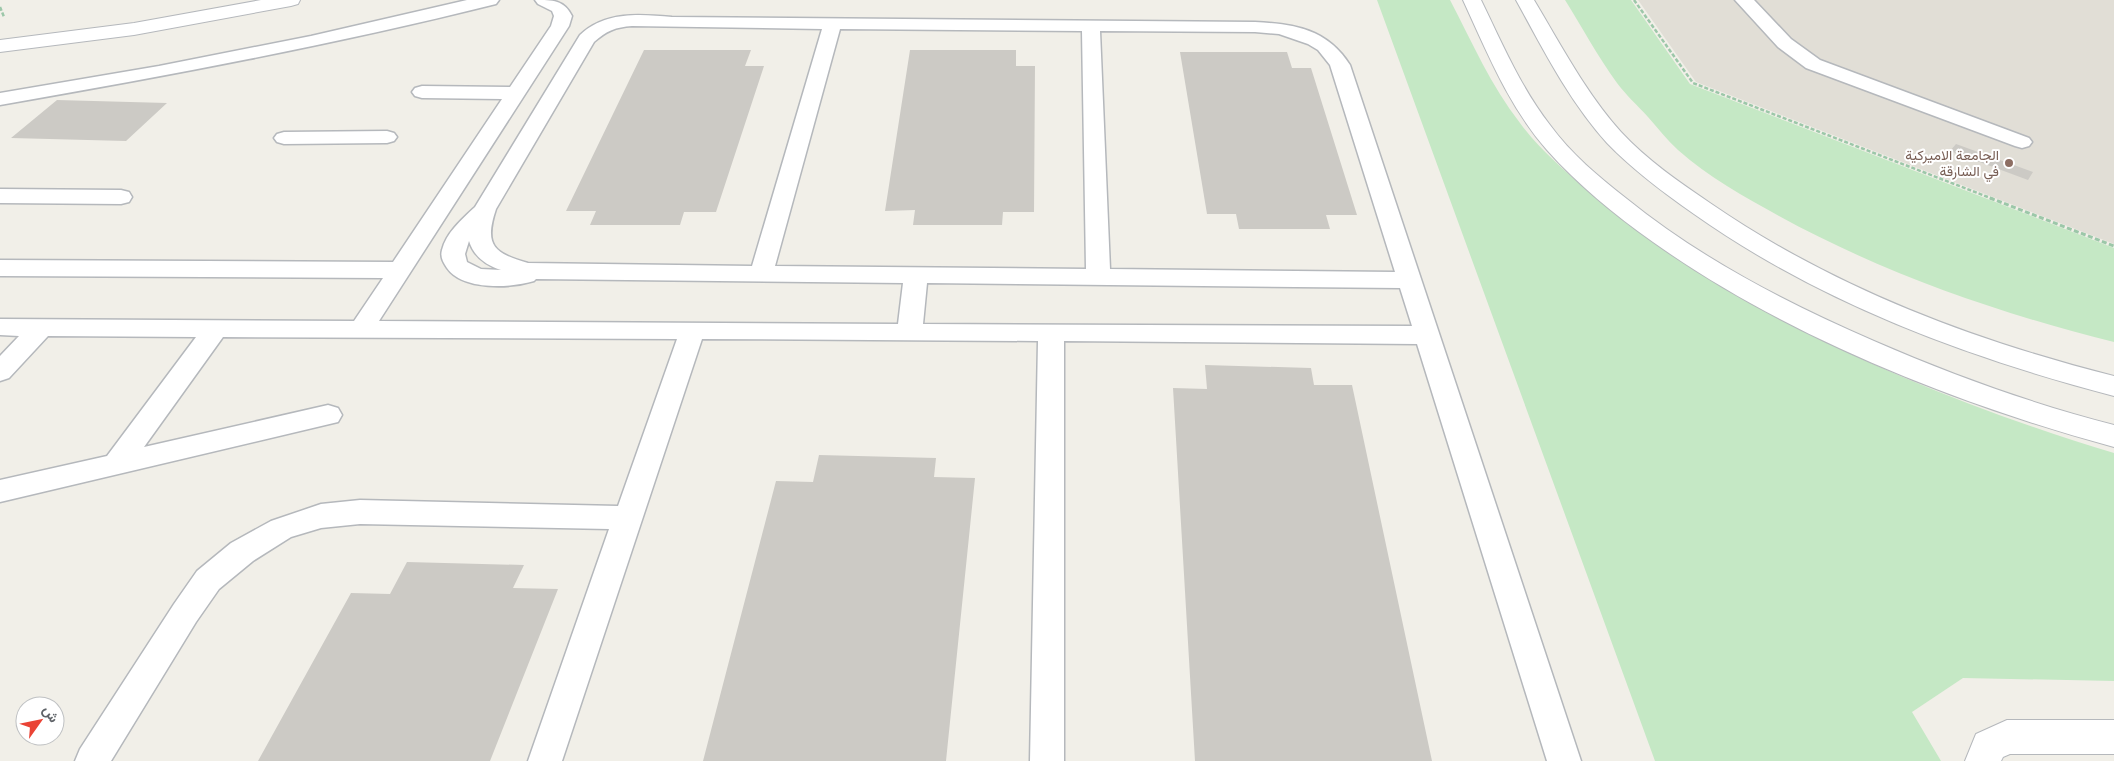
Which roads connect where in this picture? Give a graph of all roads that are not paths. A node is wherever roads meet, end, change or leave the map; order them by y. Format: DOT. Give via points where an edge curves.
graph roads {
  1 [pos="292,0"];
  2 [pos="490,0"];
  3 [pos="544,0"];
  4 [pos="1472,0"];
  5 [pos="1525,0"];
  6 [pos="1744,0"];
  7 [pos="833,23"];
  8 [pos="1090,25"];
  9 [pos="0,46"];
  10 [pos="422,92"];
  11 [pos="516,93"];
  12 [pos="0,99"];
  13 [pos="387,137"];
  14 [pos="284,138"];
  15 [pos="2022,142"];
  16 [pos="0,196"];
  17 [pos="121,196"];
  18 [pos="485,209"];
  19 [pos="0,268"];
  20 [pos="400,270"];
  21 [pos="554,272"];
  22 [pos="761,274"];
  23 [pos="916,275"];
  24 [pos="1098,277"];
  25 [pos="1409,280"];
  26 [pos="0,327"];
  27 [pos="42,327"];
  28 [pos="217,327"];
  29 [pos="361,329"];
  30 [pos="692,331"];
  31 [pos="910,332"];
  32 [pos="1051,333"];
  33 [pos="1427,335"];
  34 [pos="0,372"];
  35 [pos="2114,386"];
  36 [pos="328,415"];
  37 [pos="2114,436"];
  38 [pos="116,464"];
  39 [pos="0,491"];
  40 [pos="629,518"];
  41 [pos="2114,737"];
  42 [pos="92,761"];
  43 [pos="545,761"];
  44 [pos="1047,761"];
  45 [pos="1564,761"];
  46 [pos="1983,761"];
  1 -- 9 [label="street" via="134,28"];
  2 -- 12 [label="lane" via="301,44"];
  3 -- 11 [label="lane" via="560,8 563,16 560,26"];
  4 -- 37 [label="street" via="1526,107 1556,146 1598,187 1652,230 1718,273 1798,317 1889,359 1990,398"];
  5 -- 35 [label="street" via="1586,104 1614,138 1703,211 1834,286 1914,321 2001,354"];
  6 -- 15 [label="lane" via="1784,45 1813,64"];
  7 -- 8 [label="lane"];
  7 -- 18 [label="lane" via="672,22 619,31 600,38 580,51"];
  7 -- 22 [label="lane"];
  8 -- 24 [label="lane"];
  8 -- 25 [label="lane" via="1288,30 1316,41 1336,56"];
  10 -- 11 [label="lane"];
  11 -- 20 [label="lane"];
  13 -- 14 [label="lane"];
  16 -- 17 [label="lane"];
  18 -- 21 [label="lane" via="478,225 479,240 488,254 504,265 527,271"];
  18 -- 21 [label="lane" via="459,238 453,251 455,264 466,273 484,278"];
  19 -- 20 [label="lane"];
  20 -- 29 [label="lane"];
  21 -- 22 [label="lane"];
  22 -- 23 [label="lane"];
  23 -- 24 [label="lane"];
  23 -- 31 [label="lane"];
  24 -- 25 [label="lane"];
  25 -- 33 [label="lane"];
  26 -- 27 [label="lane"];
  27 -- 28 [label="lane"];
  27 -- 34 [label="lane"];
  28 -- 29 [label="lane"];
  28 -- 38 [label="lane"];
  29 -- 30 [label="lane"];
  30 -- 31 [label="lane"];
  30 -- 40 [label="lane"];
  31 -- 32 [label="lane"];
  32 -- 33 [label="lane"];
  32 -- 44 [label="lane"];
  33 -- 45 [label="lane"];
  36 -- 38 [label="lane"];
  38 -- 39 [label="lane"];
  40 -- 42 [label="lane" via="360,512 321,516 281,529 242,552 208,580"];
  40 -- 43 [label="lane"];
  41 -- 46 [label="street" via="2006,737 1989,746"];
}
